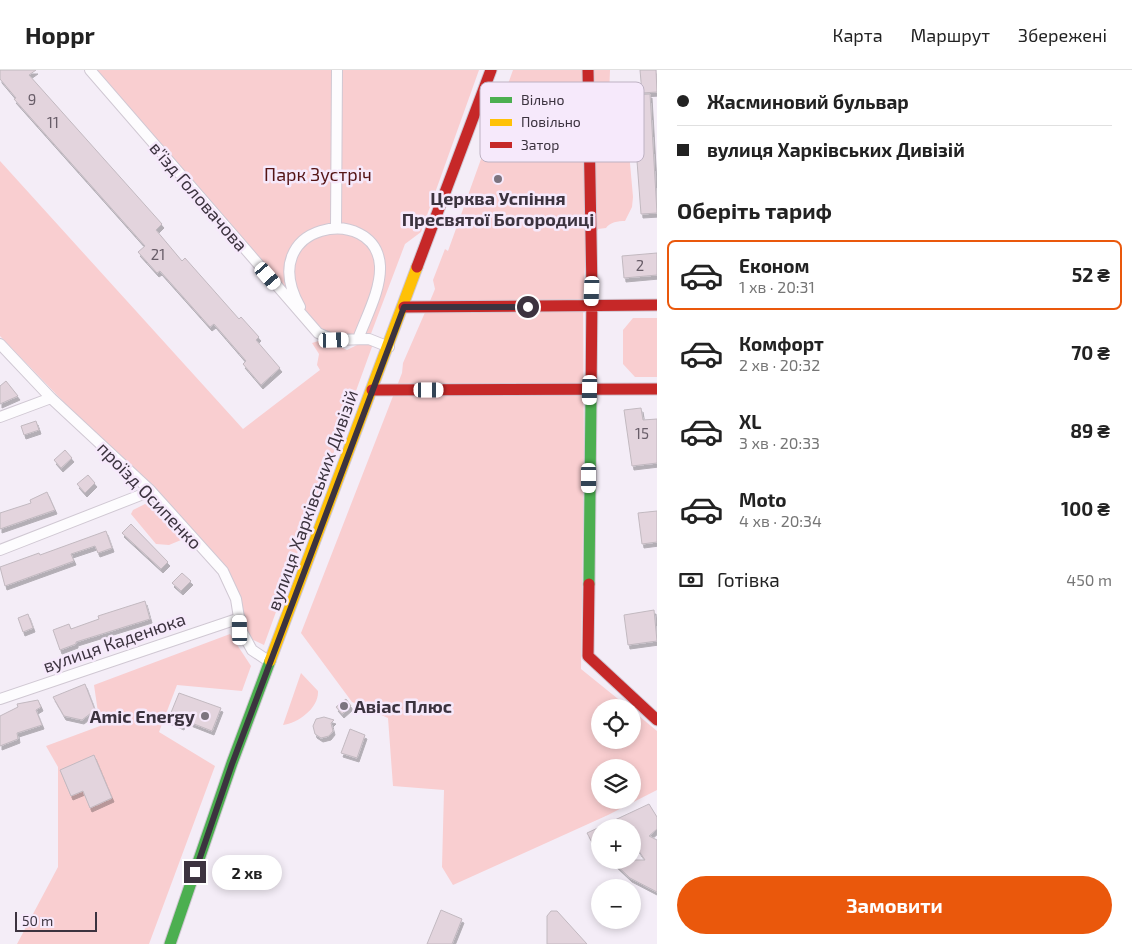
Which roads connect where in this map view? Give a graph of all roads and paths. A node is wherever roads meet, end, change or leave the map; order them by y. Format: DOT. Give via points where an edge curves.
graph roads {
  1 [pos="90,70"];
  2 [pos="337,70"];
  3 [pos="491,70"];
  4 [pos="487,82"];
  5 [pos="480,100"];
  6 [pos="589,162"];
  7 [pos="336,228"];
  8 [pos="591,306"];
  9 [pos="657,306"];
  10 [pos="404,307"];
  11 [pos="307,321"];
  12 [pos="358,339"];
  13 [pos="0,344"];
  14 [pos="389,347"];
  15 [pos="657,389"];
  16 [pos="372,390"];
  17 [pos="590,390"];
  18 [pos="51,398"];
  19 [pos="0,417"];
  20 [pos="151,491"];
  21 [pos="0,550"];
  22 [pos="240,618"];
  23 [pos="270,662"];
  24 [pos="0,699"];
  25 [pos="657,720"];
  26 [pos="170,944"];
  1 -- 11 [label="street, в'їзд Головачова"];
  2 -- 7 [label="street"];
  3 -- 4 [label="street, вулиця Харківських Дивізій"];
  5 -- 10 [label="street, вулиця Харківських Дивізій"];
  6 -- 8 [label="street"];
  7 -- 11 [label="street" via="320,230 305,238 291,260 290,281"];
  7 -- 12 [label="street" via="363,237 374,247 379,258 379,280"];
  8 -- 9 [label="street"];
  8 -- 10 [label="street"];
  8 -- 17 [label="street"];
  10 -- 14 [label="street, вулиця Харківських Дивізій"];
  11 -- 12 [label="street, в'їзд Головачова" via="318,333 334,340"];
  12 -- 14 [label="street, в'їзд Головачова" via="369,339"];
  13 -- 18 [label="street, проїзд Осипенко"];
  14 -- 16 [label="street, вулиця Харківських Дивізій"];
  15 -- 17 [label="street"];
  16 -- 17 [label="street"];
  16 -- 23 [label="street, вулиця Харківських Дивізій"];
  17 -- 25 [label="street" via="588,656"];
  18 -- 19 [label="street"];
  18 -- 20 [label="street, проїзд Осипенко"];
  20 -- 21 [label="street"];
  20 -- 22 [label="street, проїзд Осипенко" via="223,571 236,599"];
  22 -- 23 [label="street, проїзд Осипенко" via="240,630 252,650"];
  22 -- 24 [label="street, вулиця Каденюка"];
  23 -- 26 [label="street, вулиця Харківських Дивізій"];
}
